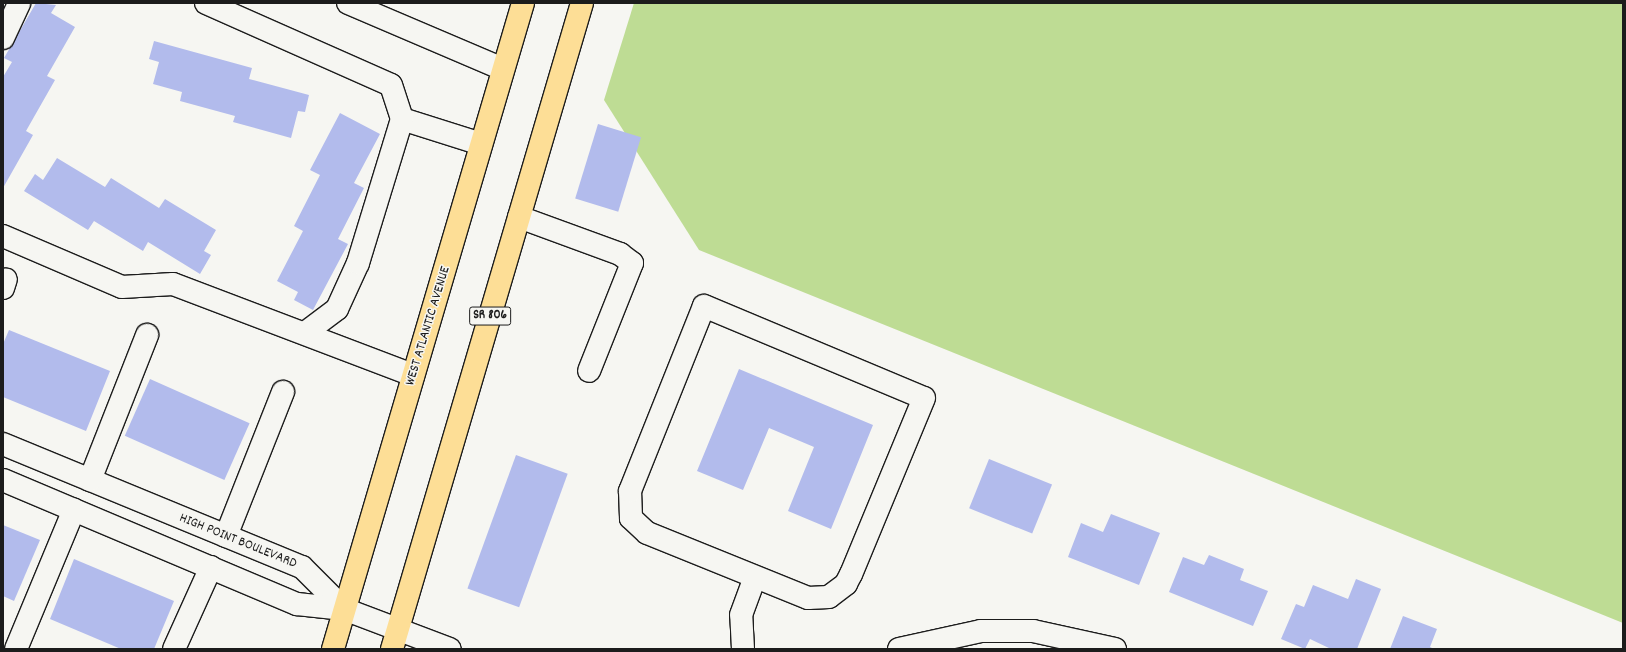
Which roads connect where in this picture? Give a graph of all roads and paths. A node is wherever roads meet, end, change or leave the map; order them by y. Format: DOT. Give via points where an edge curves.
graph roads {
  1 [pos="19,3"];
  2 [pos="206,3"];
  3 [pos="348,3"];
  4 [pos="523,3"];
  5 [pos="582,3"];
  6 [pos="3,38"];
  7 [pos="503,69"];
  8 [pos="402,120"];
  9 [pos="482,144"];
  10 [pos="520,217"];
  11 [pos="3,236"];
  12 [pos="305,333"];
  13 [pos="147,335"];
  14 [pos="588,370"];
  15 [pos="413,375"];
  16 [pos="283,392"];
  17 [pos="3,444"];
  18 [pos="3,480"];
  19 [pos="90,480"];
  20 [pos="74,510"];
  21 [pos="226,536"];
  22 [pos="211,567"];
  23 [pos="755,577"];
  24 [pos="344,609"];
  25 [pos="398,628"];
  26 [pos="16,649"];
  27 [pos="174,649"];
  28 [pos="333,649"];
  29 [pos="392,649"];
  30 [pos="450,649"];
  31 [pos="743,649"];
  32 [pos="899,649"];
  33 [pos="1116,649"];
  1 -- 6 [label="street"];
  2 -- 8 [label="street" via="391,85"];
  3 -- 7 [label="street"];
  4 -- 7 [label="main road, WEST ATLANTIC AVENUE"];
  5 -- 10 [label="main road, SR 806"];
  7 -- 9 [label="main road, WEST ATLANTIC AVENUE"];
  8 -- 9 [label="street"];
  8 -- 12 [label="street" via="358,263 337,309"];
  9 -- 15 [label="main road, WEST ATLANTIC AVENUE"];
  10 -- 14 [label="street" via="620,254 632,263"];
  10 -- 25 [label="main road, SR 806"];
  11 -- 12 [label="street" via="122,287 173,284"];
  12 -- 15 [label="street"];
  13 -- 19 [label="street"];
  15 -- 24 [label="main road, WEST ATLANTIC AVENUE"];
  16 -- 21 [label="street"];
  17 -- 19 [label="street, HIGH POINT BOULEVARD"];
  18 -- 20 [label="street"];
  19 -- 21 [label="street, HIGH POINT BOULEVARD"];
  20 -- 22 [label="street"];
  20 -- 26 [label="street"];
  21 -- 24 [label="street, HIGH POINT BOULEVARD" via="302,567"];
  22 -- 24 [label="street" via="297,604"];
  22 -- 27 [label="street"];
  23 -- 23 [label="street" via="818,599 829,597 846,584 924,398 704,306 630,491 628,509 642,531"];
  23 -- 31 [label="street" via="741,615"];
  24 -- 25 [label="street"];
  24 -- 28 [label="main road, WEST ATLANTIC AVENUE"];
  25 -- 29 [label="main road, SR 806"];
  25 -- 30 [label="street"];
  32 -- 33 [label="street" via="981,631 1018,631 1074,637"];
}
